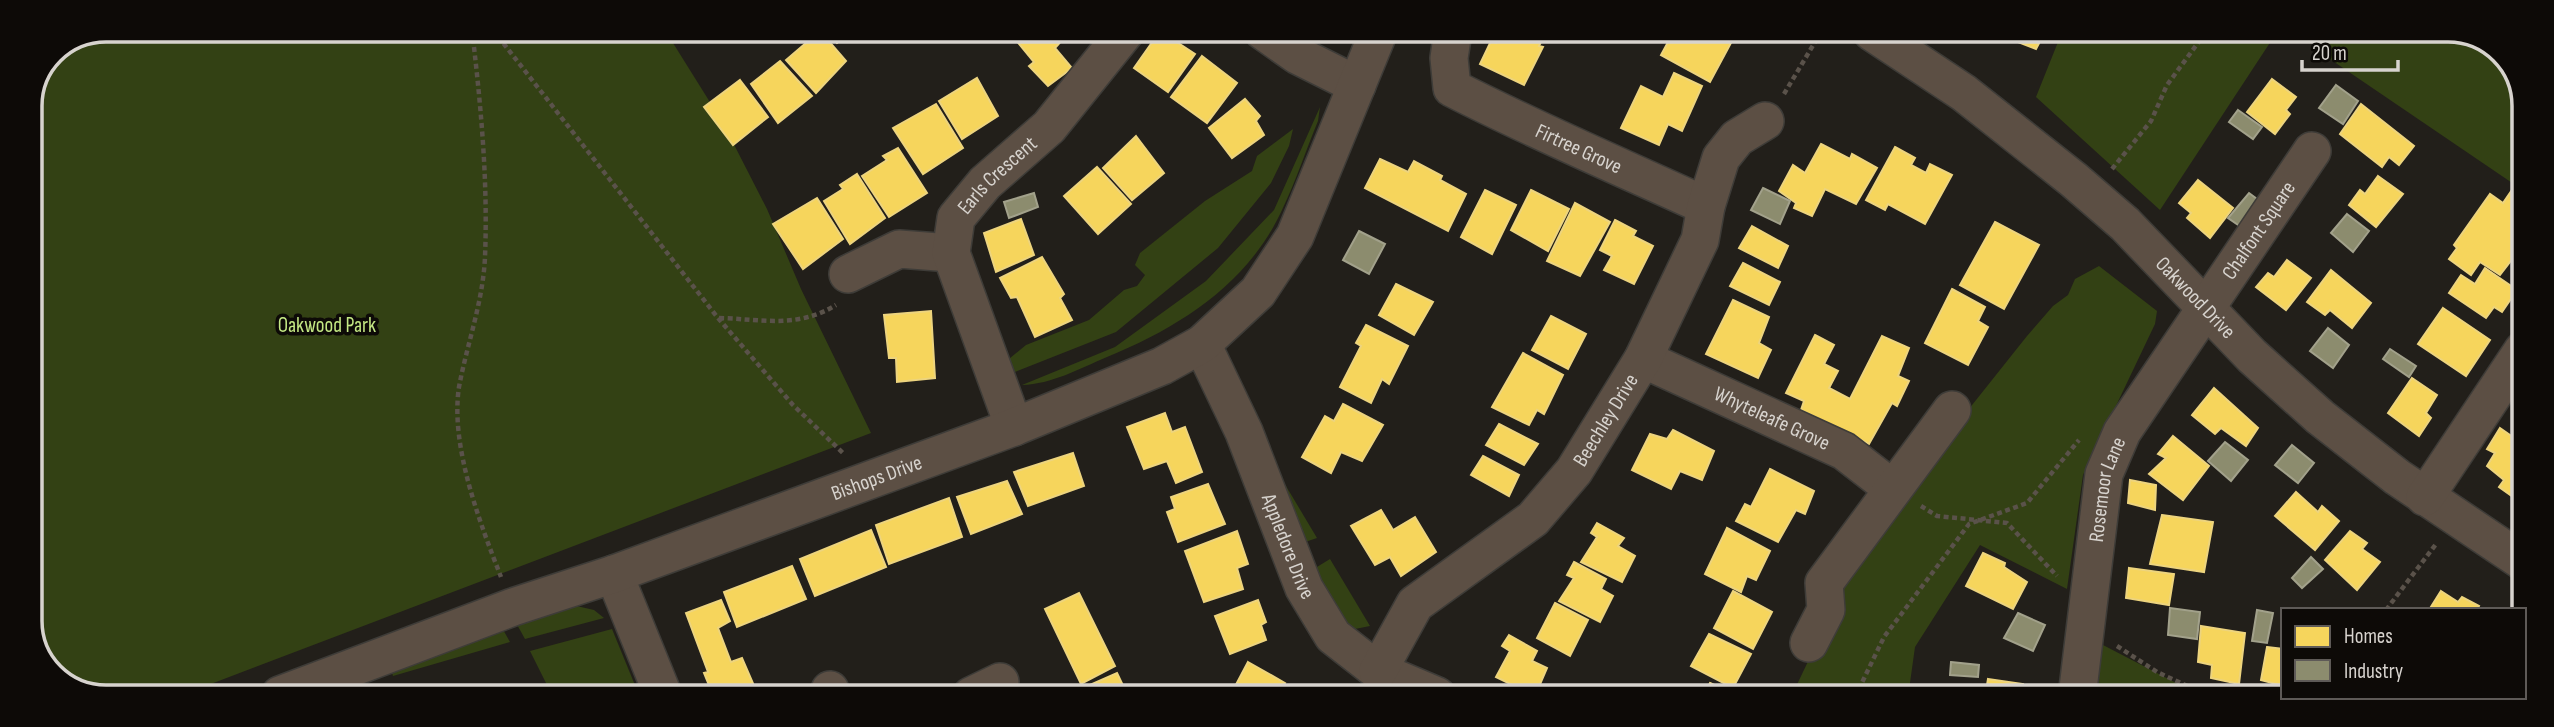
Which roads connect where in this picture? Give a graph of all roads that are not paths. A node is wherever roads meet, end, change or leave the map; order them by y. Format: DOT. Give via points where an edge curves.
graph roads {
  1 [pos="1117,42"];
  2 [pos="1279,42"];
  3 [pos="1374,42"];
  4 [pos="1451,42"];
  5 [pos="1887,42"];
  6 [pos="1352,96"];
  7 [pos="1765,121"];
  8 [pos="2312,151"];
  9 [pos="1706,206"];
  10 [pos="951,253"];
  11 [pos="848,274"];
  12 [pos="2207,311"];
  13 [pos="1202,344"];
  14 [pos="1643,359"];
  15 [pos="2512,371"];
  16 [pos="1952,410"];
  17 [pos="1014,427"];
  18 [pos="1893,489"];
  19 [pos="2439,507"];
  20 [pos="2512,554"];
  21 [pos="614,574"];
  22 [pos="1809,643"];
  23 [pos="1378,671"];
  24 [pos="306,685"];
  25 [pos="659,685"];
  26 [pos="1411,685"];
  27 [pos="2078,685"];
  1 -- 10 [label="street, Earls Crescent" via="1048,127 985,183 956,218"];
  2 -- 6 [label="street"];
  3 -- 6 [label="street, Bishops Drive"];
  4 -- 9 [label="street, Firtree Grove" via="1452,89"];
  5 -- 12 [label="street, Oakwood Drive" via="1964,93 2090,194 2163,262"];
  6 -- 13 [label="street, Bishops Drive" via="1295,236 1258,292"];
  7 -- 9 [label="street, Beechley Drive" via="1737,138 1721,158"];
  8 -- 12 [label="street, Chalfont Square"];
  9 -- 14 [label="street, Beechley Drive" via="1700,240"];
  10 -- 11 [label="street" via="899,249"];
  10 -- 17 [label="street, Earls Crescent"];
  12 -- 19 [label="street, Oakwood Drive" via="2320,417"];
  12 -- 27 [label="street, Rosemoor Lane" via="2122,432 2104,474"];
  13 -- 17 [label="street, Bishops Drive" via="1162,366"];
  13 -- 23 [label="street, Appledore Drive" via="1244,432 1304,588 1333,636"];
  14 -- 18 [label="street, Whyteleafe Grove" via="1844,451"];
  14 -- 23 [label="street, Beechley Drive" via="1566,481 1533,519 1415,604"];
  15 -- 19 [label="street"];
  16 -- 18 [label="street"];
  17 -- 21 [label="street, Bishops Drive"];
  18 -- 22 [label="street" via="1824,583 1826,610"];
  19 -- 20 [label="street, Oakwood Drive"];
  21 -- 24 [label="street, Bishops Drive"];
  21 -- 25 [label="street"];
  23 -- 26 [label="street, Appledore Drive"];
}
